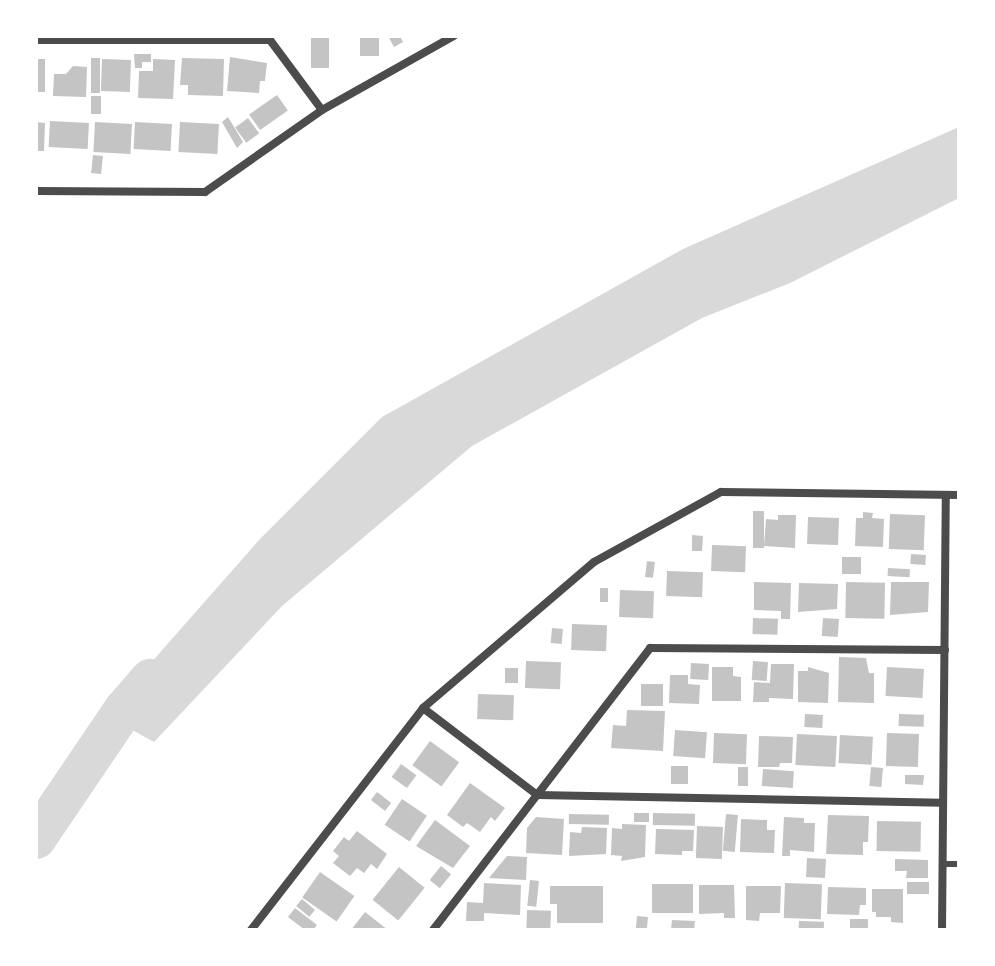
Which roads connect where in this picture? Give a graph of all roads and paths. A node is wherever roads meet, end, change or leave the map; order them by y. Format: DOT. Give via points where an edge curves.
graph roads {
  1 [pos="454,36"];
  2 [pos="36,40"];
  3 [pos="322,110"];
  4 [pos="36,191"];
  5 [pos="946,495"];
  6 [pos="959,495"];
  7 [pos="945,650"];
  8 [pos="423,708"];
  9 [pos="537,795"];
  10 [pos="942,803"];
  11 [pos="942,864"];
  12 [pos="959,864"];
  13 [pos="251,930"];
  14 [pos="433,930"];
  15 [pos="942,930"];
  1 -- 3 [label="street"];
  2 -- 3 [label="street" via="270,40"];
  3 -- 4 [label="street" via="205,192"];
  5 -- 6 [label="street"];
  5 -- 7 [label="street"];
  5 -- 8 [label="street" via="721,492 594,562"];
  7 -- 9 [label="street" via="650,648"];
  7 -- 10 [label="street"];
  8 -- 9 [label="street"];
  8 -- 13 [label="street"];
  9 -- 10 [label="street"];
  9 -- 14 [label="street"];
  10 -- 11 [label="street"];
  11 -- 12 [label="lane"];
  11 -- 15 [label="street"];
}
